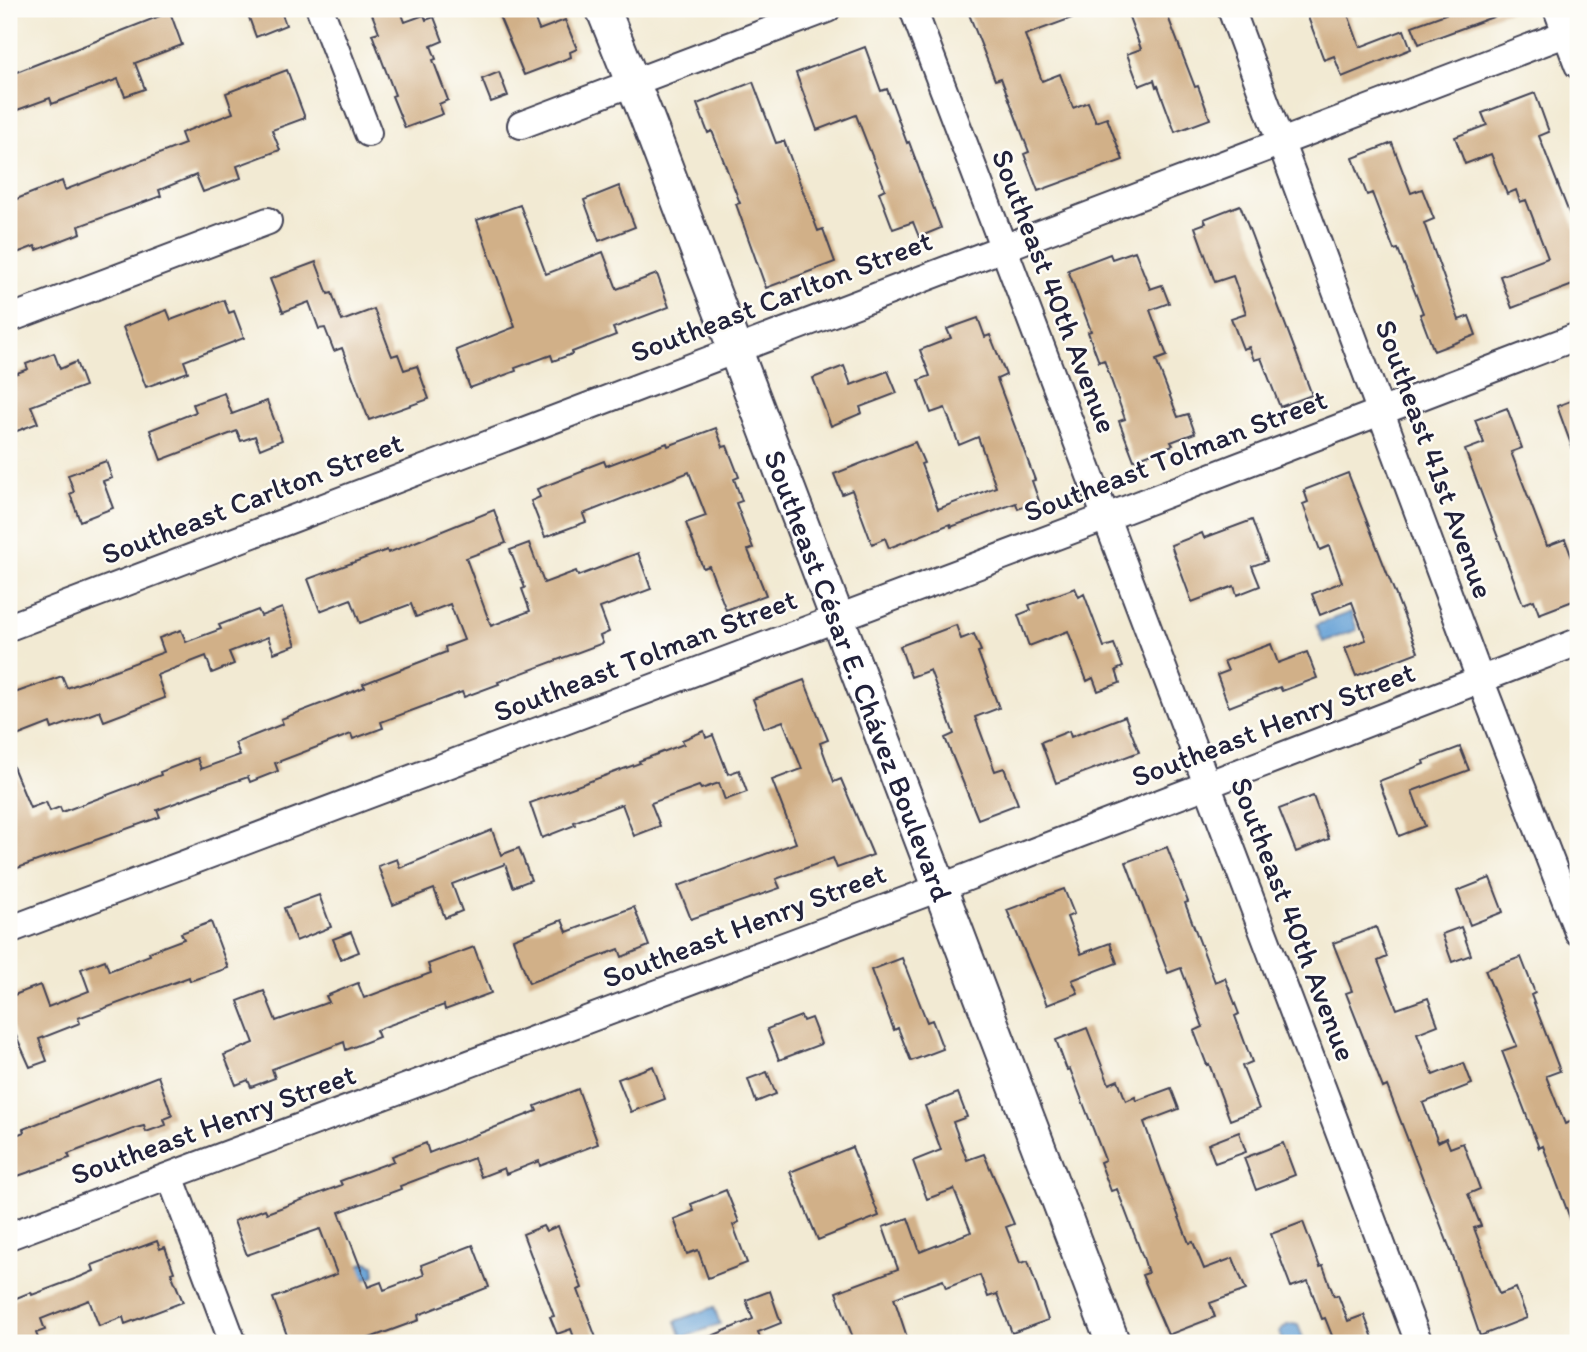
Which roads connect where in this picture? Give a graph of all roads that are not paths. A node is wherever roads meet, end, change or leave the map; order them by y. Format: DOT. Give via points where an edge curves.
graph roads {
  1 [pos="320,9"];
  2 [pos="603,9"];
  3 [pos="827,9"];
  4 [pos="913,9"];
  5 [pos="1231,9"];
  6 [pos="1557,9"];
  7 [pos="1572,31"];
  8 [pos="1578,65"];
  9 [pos="632,83"];
  10 [pos="522,125"];
  11 [pos="368,133"];
  12 [pos="1281,141"];
  13 [pos="268,221"];
  14 [pos="1004,247"];
  15 [pos="9,318"];
  16 [pos="1578,336"];
  17 [pos="734,349"];
  18 [pos="1382,411"];
  19 [pos="1104,518"];
  20 [pos="836,618"];
  21 [pos="9,627"];
  22 [pos="1578,642"];
  23 [pos="1480,678"];
  24 [pos="1209,786"];
  25 [pos="939,888"];
  26 [pos="9,930"];
  27 [pos="1578,932"];
  28 [pos="170,1176"];
  29 [pos="9,1236"];
  30 [pos="233,1343"];
  31 [pos="1113,1343"];
  32 [pos="1419,1343"];
  1 -- 11 [label="street"];
  2 -- 9 [label="street, Southeast César E. Chávez Boulevard"];
  3 -- 9 [label="street"];
  4 -- 14 [label="street, Southeast 40th Avenue"];
  5 -- 12 [label="street, Southeast 41st Avenue"];
  6 -- 7 [label="street"];
  7 -- 8 [label="street"];
  7 -- 12 [label="street, Southeast Carlton Street"];
  9 -- 10 [label="street"];
  9 -- 17 [label="street, Southeast César E. Chávez Boulevard"];
  12 -- 14 [label="street, Southeast Carlton Street"];
  12 -- 18 [label="street, Southeast 41st Avenue"];
  13 -- 15 [label="street"];
  14 -- 17 [label="street, Southeast Carlton Street"];
  14 -- 19 [label="street, Southeast 40th Avenue"];
  16 -- 18 [label="street, Southeast Tolman Street"];
  17 -- 20 [label="street, Southeast César E. Chávez Boulevard"];
  17 -- 21 [label="street, Southeast Carlton Street"];
  18 -- 19 [label="street, Southeast Tolman Street"];
  18 -- 23 [label="street, Southeast 41st Avenue"];
  19 -- 20 [label="street, Southeast Tolman Street"];
  19 -- 24 [label="street, Southeast 40th Avenue"];
  20 -- 25 [label="street, Southeast César E. Chávez Boulevard"];
  20 -- 26 [label="street, Southeast Tolman Street"];
  22 -- 23 [label="street, Southeast Henry Street"];
  23 -- 24 [label="street, Southeast Henry Street"];
  23 -- 27 [label="street, Southeast 41st Avenue"];
  24 -- 25 [label="street, Southeast Henry Street"];
  24 -- 32 [label="street, Southeast 40th Avenue"];
  25 -- 28 [label="street, Southeast Henry Street"];
  25 -- 31 [label="street, Southeast César E. Chávez Boulevard"];
  28 -- 29 [label="street, Southeast Henry Street"];
  28 -- 30 [label="street"];
}
